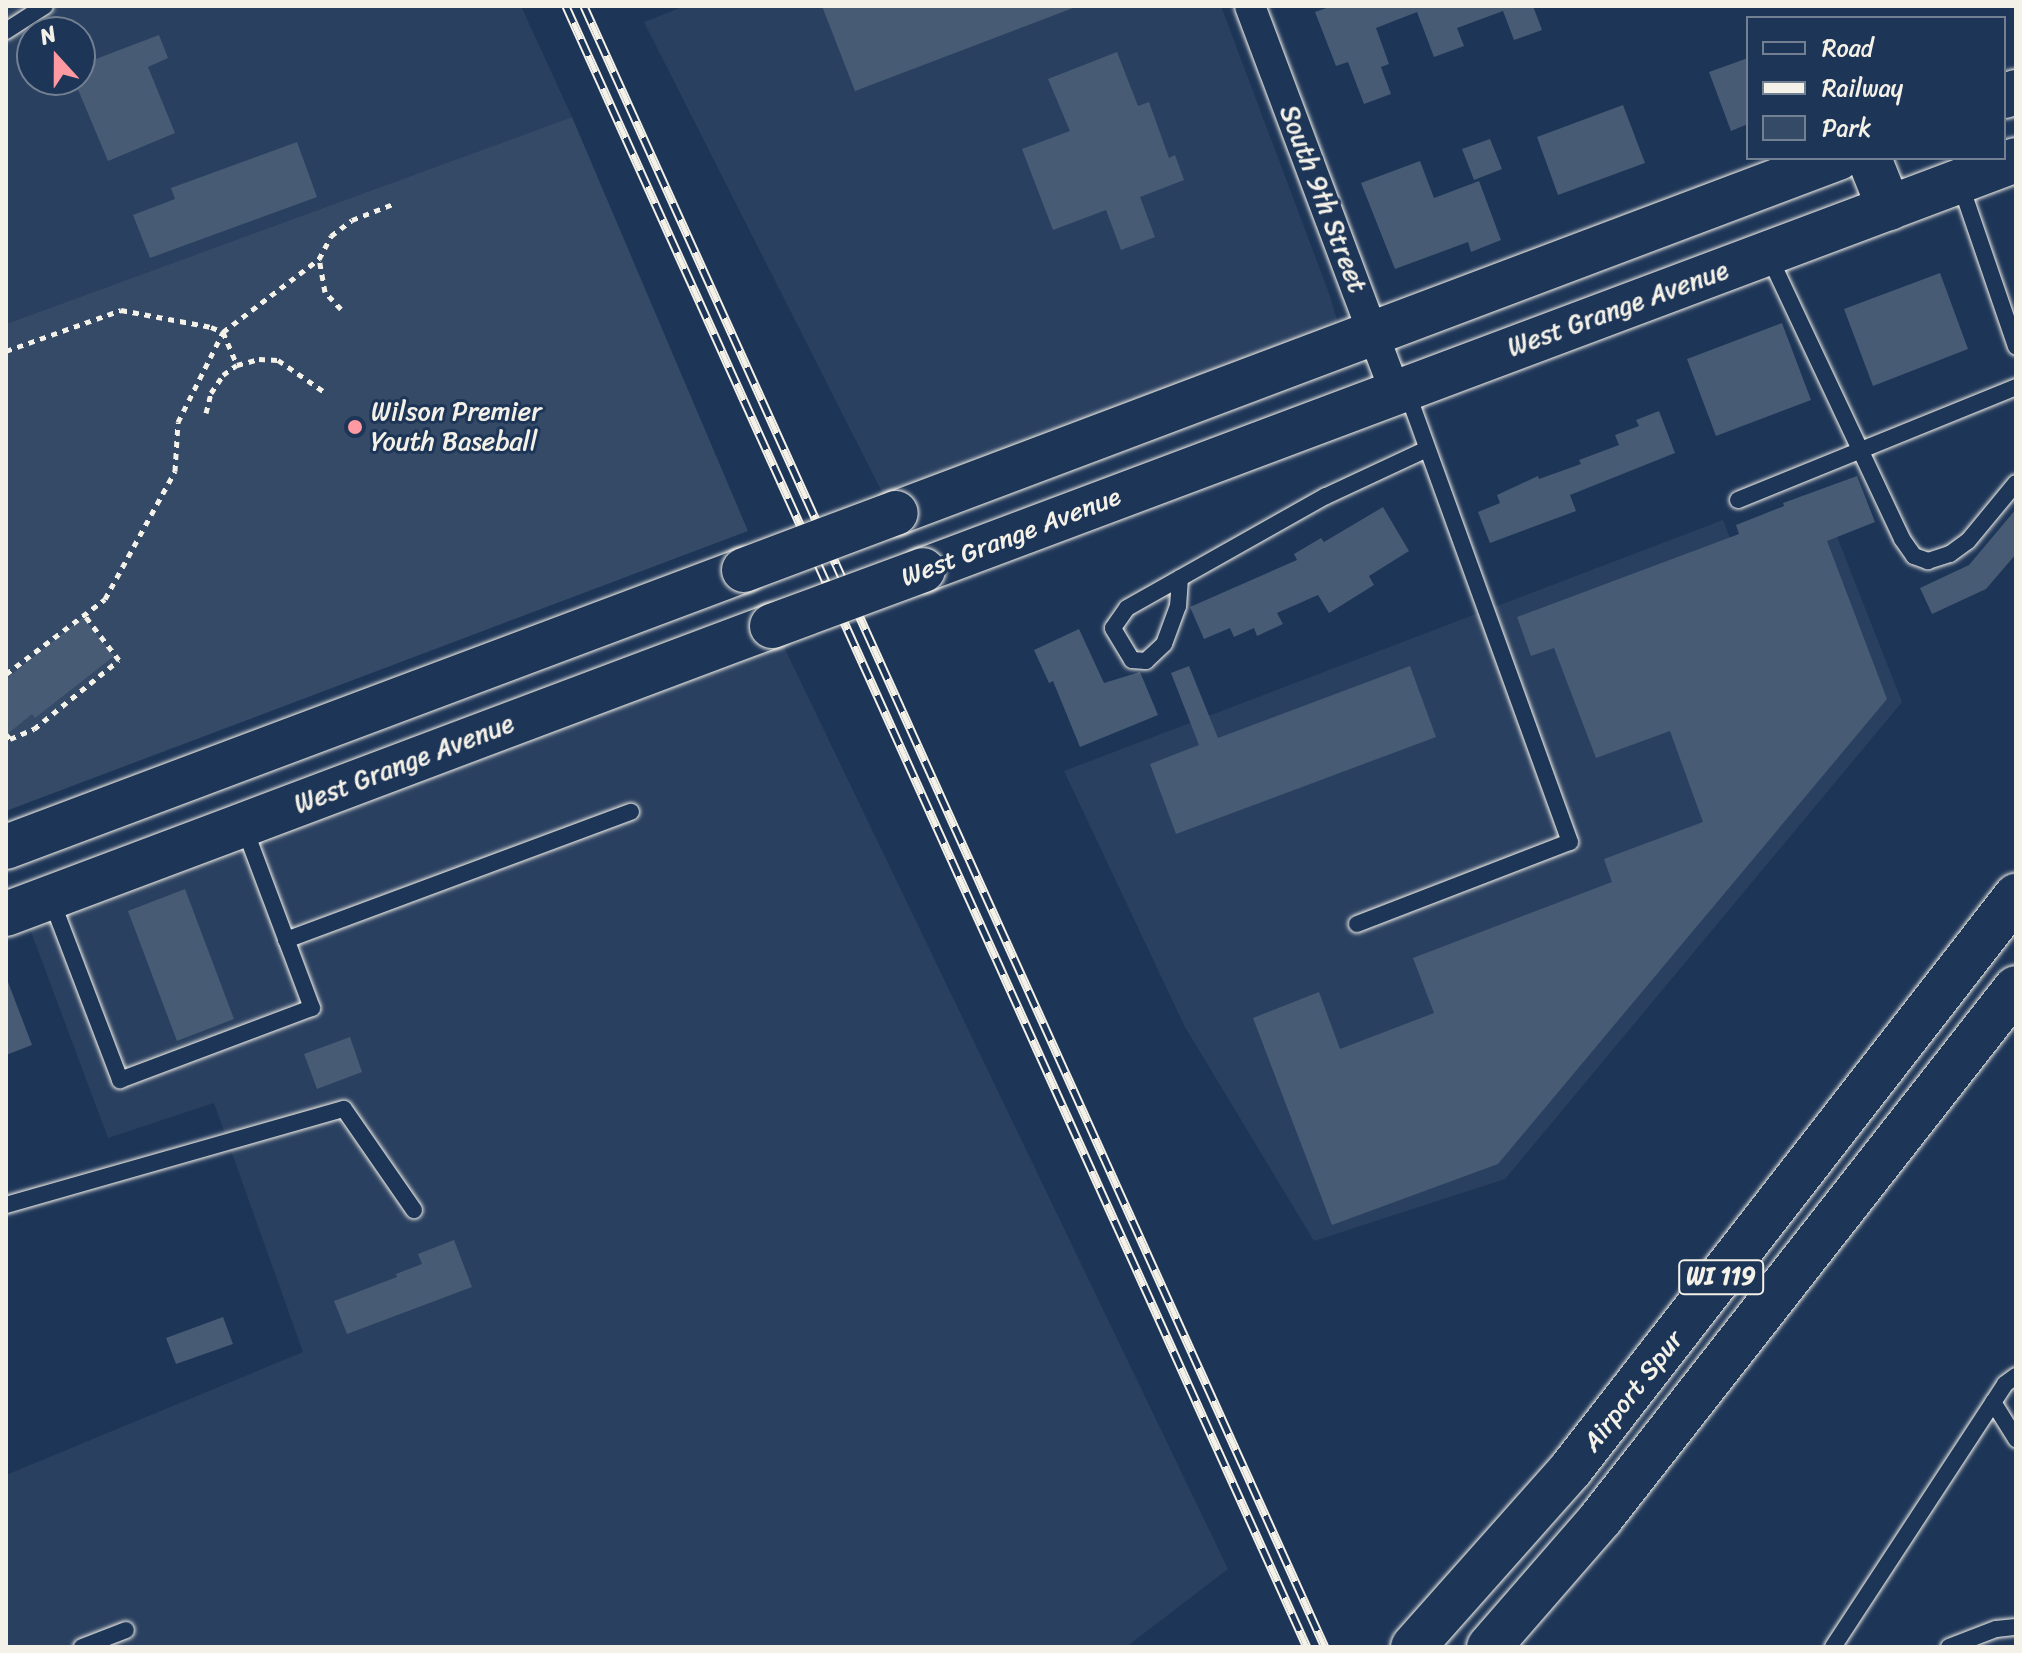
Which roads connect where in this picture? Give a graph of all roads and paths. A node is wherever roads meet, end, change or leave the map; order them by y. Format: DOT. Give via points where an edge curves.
graph roads {
  1 [pos="45,6"];
  2 [pos="1250,6"];
  3 [pos="6,31"];
  4 [pos="1833,160"];
  5 [pos="1870,160"];
  6 [pos="2016,160"];
  7 [pos="1960,182"];
  8 [pos="393,204"];
  9 [pos="1889,208"];
  10 [pos="1768,253"];
  11 [pos="319,259"];
  12 [pos="341,309"];
  13 [pos="223,332"];
  14 [pos="1375,334"];
  15 [pos="2016,347"];
  16 [pos="6,351"];
  17 [pos="237,365"];
  18 [pos="2016,387"];
  19 [pos="1401,390"];
  20 [pos="326,393"];
  21 [pos="206,413"];
  22 [pos="1860,448"];
  23 [pos="1427,449"];
  24 [pos="2016,483"];
  25 [pos="1738,500"];
  26 [pos="1180,578"];
  27 [pos="83,613"];
  28 [pos="6,674"];
  29 [pos="6,734"];
  30 [pos="221,767"];
  31 [pos="631,812"];
  32 [pos="243,824"];
  33 [pos="6,847"];
  34 [pos="2016,896"];
  35 [pos="51,897"];
  36 [pos="6,914"];
  37 [pos="1357,924"];
  38 [pos="286,940"];
  39 [pos="2016,988"];
  40 [pos="6,1205"];
  41 [pos="414,1210"];
  42 [pos="2016,1376"];
  43 [pos="1993,1402"];
  44 [pos="2016,1439"];
  45 [pos="2016,1627"];
  46 [pos="126,1630"];
  47 [pos="82,1647"];
  48 [pos="1413,1647"];
  49 [pos="1489,1647"];
  50 [pos="1833,1647"];
  51 [pos="1949,1647"];
  1 -- 3 [label="lane"];
  2 -- 14 [label="street, South 9th Street"];
  4 -- 14 [label="main road"];
  5 -- 9 [label="main road"];
  6 -- 7 [label="main road, West Grange Avenue"];
  7 -- 9 [label="main road, West Grange Avenue"];
  7 -- 15 [label="lane"];
  8 -- 11 [label="path" via="352,220 331,236"];
  9 -- 10 [label="main road, West Grange Avenue"];
  10 -- 19 [label="main road, West Grange Avenue"];
  10 -- 22 [label="lane"];
  11 -- 12 [label="path" via="325,292"];
  11 -- 13 [label="path"];
  13 -- 16 [label="path" via="121,310"];
  13 -- 17 [label="path"];
  13 -- 27 [label="path" via="178,422 175,471 105,599"];
  14 -- 19 [label="street, South 9th Street"];
  14 -- 30 [label="main road, bridge"];
  17 -- 20 [label="path" via="278,360"];
  17 -- 21 [label="path" via="211,393"];
  18 -- 22 [label="lane"];
  19 -- 23 [label="lane"];
  19 -- 32 [label="main road, West Grange Avenue, bridge"];
  22 -- 24 [label="lane" via="1902,539 1914,556 1928,561 1968,541"];
  22 -- 25 [label="lane"];
  23 -- 26 [label="lane" via="1326,496"];
  23 -- 37 [label="lane" via="1570,842"];
  26 -- 26 [label="lane" via="1118,617 1113,628 1132,660 1146,661 1164,644 1174,621"];
  27 -- 28 [label="path"];
  27 -- 29 [label="path" via="119,660 34,729 10,739"];
  30 -- 32 [label="main road"];
  30 -- 33 [label="main road"];
  31 -- 38 [label="lane"];
  32 -- 35 [label="main road, West Grange Avenue"];
  32 -- 38 [label="lane"];
  34 -- 48 [label="main road, Airport Spur / WI 119" via="1571,1469"];
  35 -- 36 [label="main road, West Grange Avenue"];
  35 -- 38 [label="lane" via="120,1080 312,1008"];
  39 -- 49 [label="main road, Airport Spur / WI 119" via="1610,1506"];
  40 -- 41 [label="lane" via="344,1109"];
  42 -- 43 [label="lane"];
  43 -- 44 [label="lane"];
  43 -- 50 [label="lane"];
  45 -- 51 [label="lane"];
  46 -- 47 [label="lane"];
}
